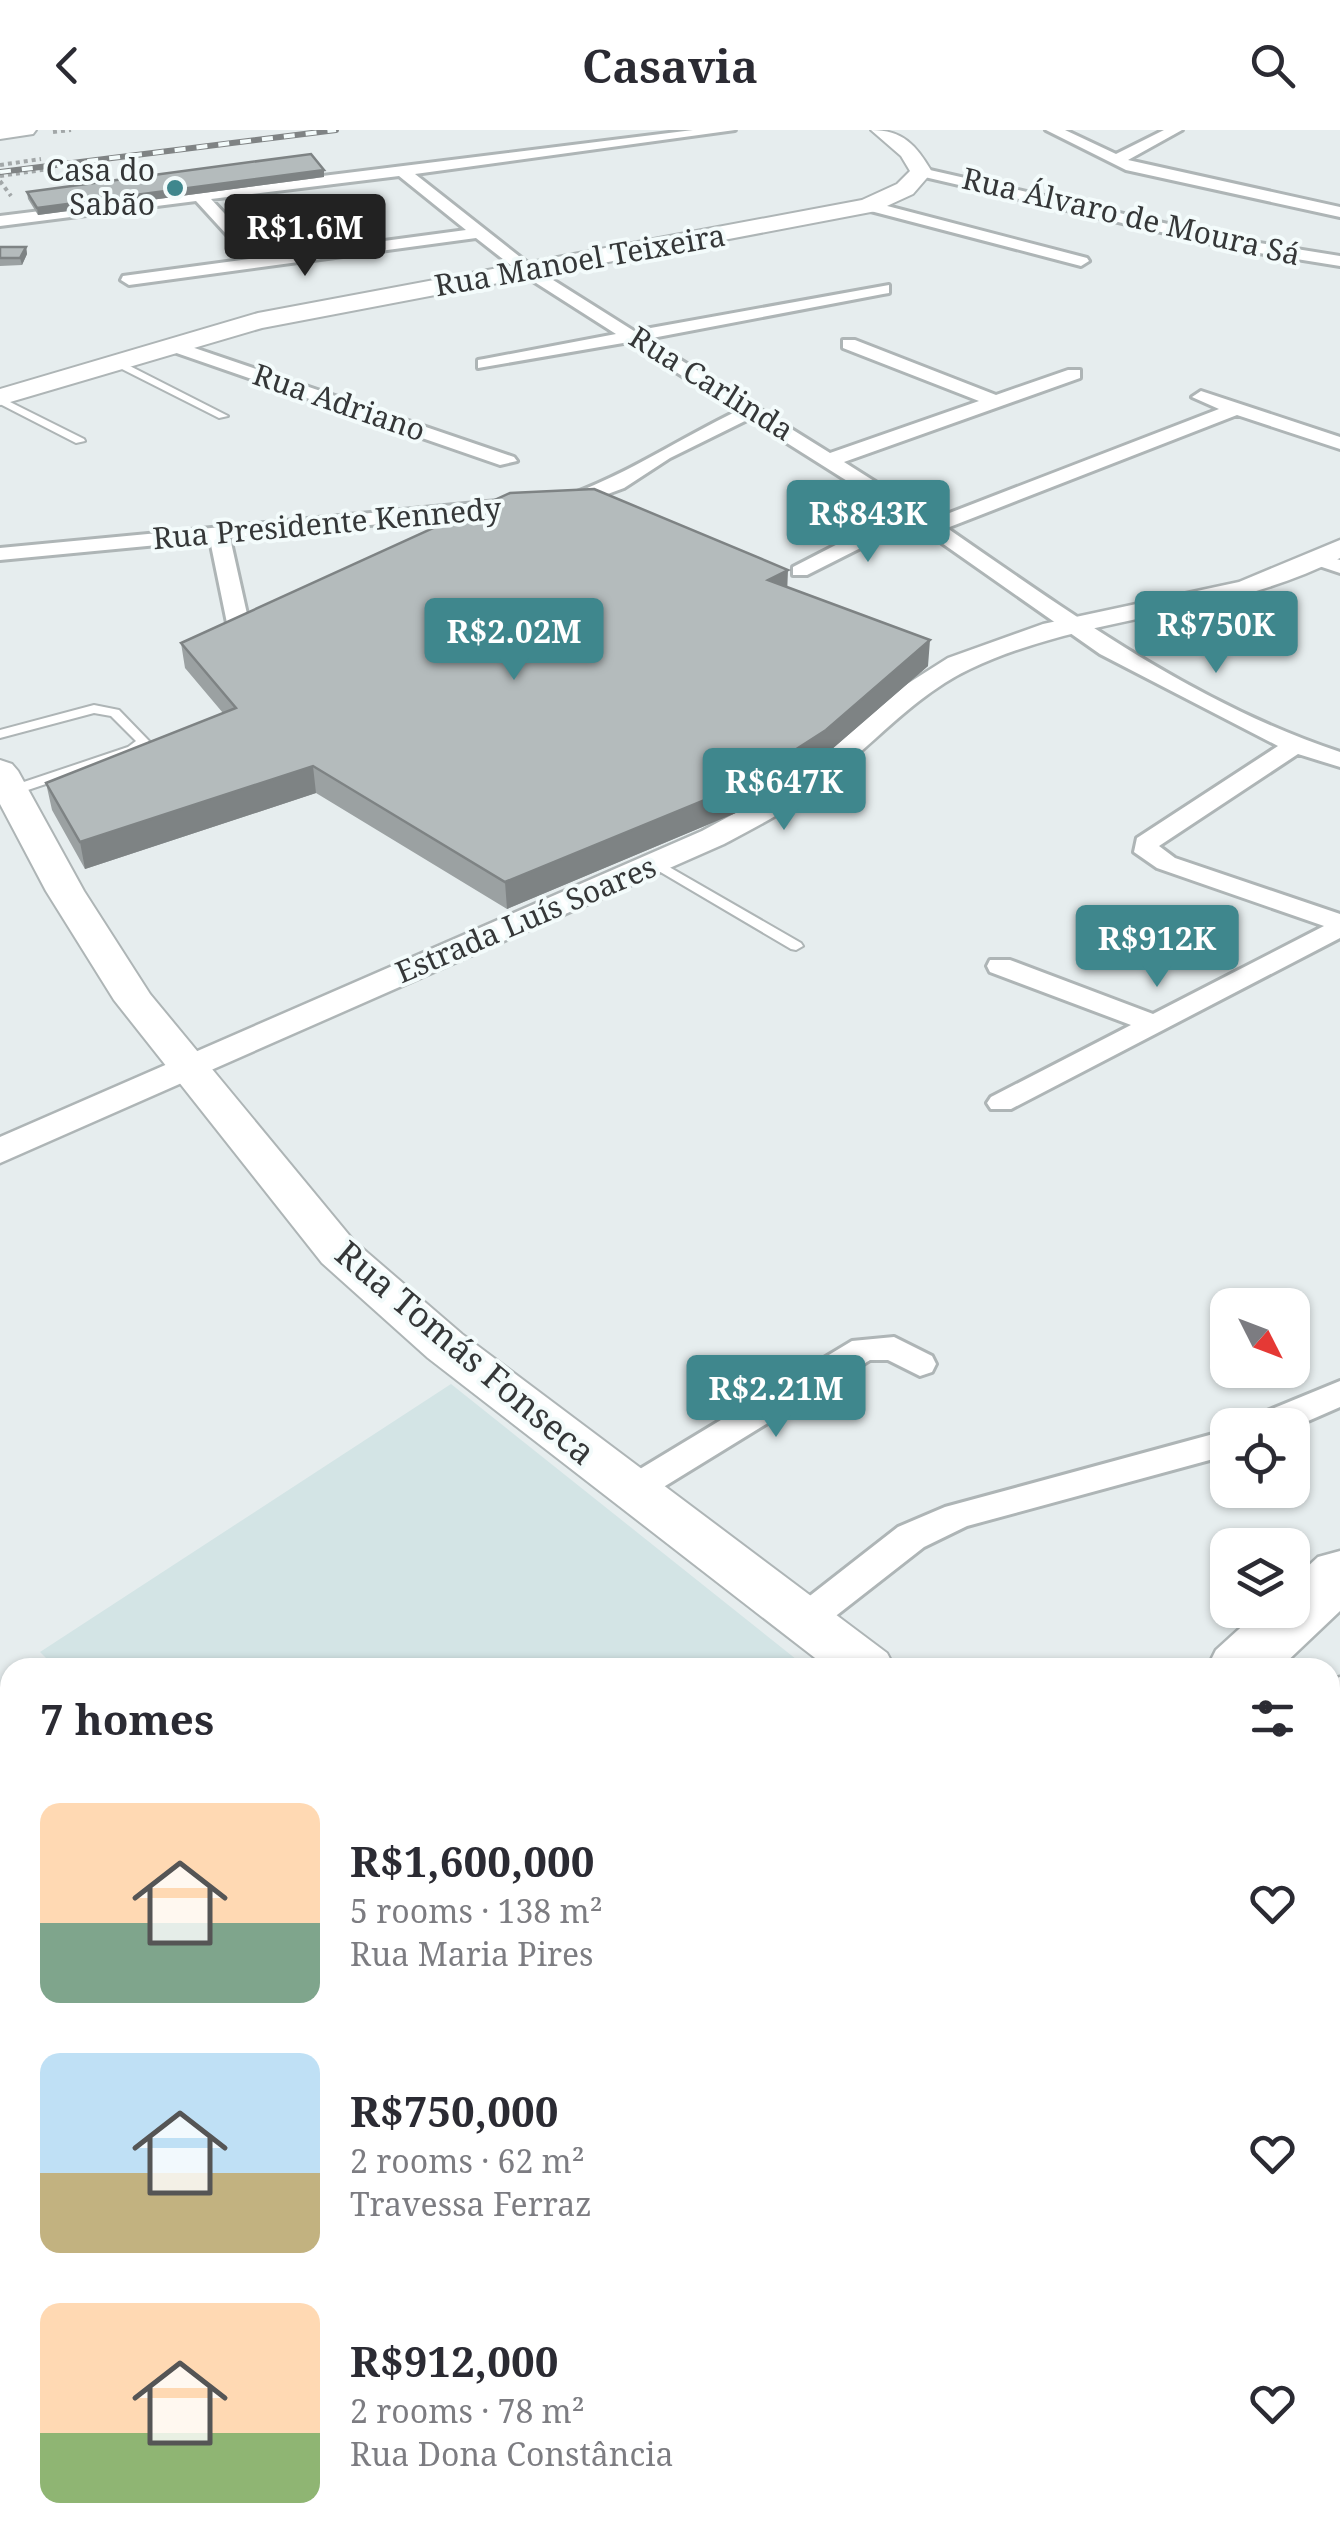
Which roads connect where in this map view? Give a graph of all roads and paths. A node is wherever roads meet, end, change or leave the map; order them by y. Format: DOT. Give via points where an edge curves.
graph roads {
  1 [pos="26,130"];
  2 [pos="728,130"];
  3 [pos="881,130"];
  4 [pos="1053,130"];
  5 [pos="1175,130"];
  6 [pos="0,133"];
  7 [pos="42,159"];
  8 [pos="1114,161"];
  9 [pos="0,164"];
  10 [pos="50,169"];
  11 [pos="402,171"];
  12 [pos="921,172"];
  13 [pos="0,176"];
  14 [pos="1340,190"];
  15 [pos="200,196"];
  16 [pos="868,206"];
  17 [pos="1313,208"];
  18 [pos="1340,212"];
  19 [pos="0,221"];
  20 [pos="476,233"];
  21 [pos="1081,261"];
  22 [pos="260,262"];
  23 [pos="1340,262"];
  24 [pos="528,271"];
  25 [pos="129,280"];
  26 [pos="882,289"];
  27 [pos="636,336"];
  28 [pos="848,344"];
  29 [pos="171,345"];
  30 [pos="115,362"];
  31 [pos="484,364"];
  32 [pos="1074,374"];
  33 [pos="0,398"];
  34 [pos="1201,398"];
  35 [pos="994,402"];
  36 [pos="753,410"];
  37 [pos="1234,410"];
  38 [pos="223,416"];
  39 [pos="80,441"];
  40 [pos="1340,444"];
  41 [pos="830,460"];
  42 [pos="507,461"];
  43 [pos="913,514"];
  44 [pos="932,527"];
  45 [pos="219,534"];
  46 [pos="0,554"];
  47 [pos="1333,559"];
  48 [pos="800,571"];
  49 [pos="238,623"];
  50 [pos="1074,627"];
  51 [pos="0,734"];
  52 [pos="1295,745"];
  53 [pos="1340,760"];
  54 [pos="6,781"];
  55 [pos="657,864"];
  56 [pos="1340,925"];
  57 [pos="796,946"];
  58 [pos="1000,966"];
  59 [pos="1155,1024"];
  60 [pos="187,1064"];
  61 [pos="1000,1103"];
  62 [pos="0,1151"];
  63 [pos="920,1364"];
  64 [pos="1340,1392"];
  65 [pos="1305,1408"];
  66 [pos="1210,1447"];
  67 [pos="632,1490"];
  68 [pos="1340,1572"];
  69 [pos="1310,1591"];
  70 [pos="806,1619"];
  71 [pos="1255,1628"];
  72 [pos="855,1658"];
  73 [pos="1211,1658"];
  74 [pos="1249,1658"];
  1 -- 6 [label="main road"];
  2 -- 11 [label="street"];
  3 -- 12 [label="main road" via="909,152"];
  4 -- 8 [label="street"];
  5 -- 8 [label="street"];
  7 -- 9 [label="path"];
  8 -- 17 [label="street"];
  10 -- 13 [label="path"];
  11 -- 15 [label="street"];
  11 -- 20 [label="street, Rua Carlinda"];
  12 -- 16 [label="main road, Rua Manoel Teixeira" via="905,189"];
  12 -- 23 [label="street, Rua Álvaro de Moura Sá" via="1226,243"];
  14 -- 17 [label="street"];
  15 -- 19 [label="street"];
  15 -- 22 [label="street"];
  16 -- 21 [label="street"];
  16 -- 24 [label="main road, Rua Manoel Teixeira"];
  17 -- 18 [label="street"];
  20 -- 22 [label="street"];
  20 -- 24 [label="street, Rua Carlinda"];
  22 -- 25 [label="street"];
  24 -- 27 [label="street, Rua Carlinda"];
  24 -- 29 [label="main road, Rua Manoel Teixeira" via="326,306"];
  26 -- 27 [label="street"];
  27 -- 31 [label="street"];
  27 -- 36 [label="street, Rua Carlinda"];
  28 -- 35 [label="street"];
  29 -- 30 [label="main road, Rua Manoel Teixeira"];
  29 -- 42 [label="street, Rua Adriano"];
  30 -- 33 [label="main road, Rua Manoel Teixeira"];
  30 -- 38 [label="lane"];
  32 -- 35 [label="street"];
  33 -- 39 [label="lane"];
  34 -- 37 [label="street"];
  35 -- 41 [label="street"];
  36 -- 41 [label="street, Rua Carlinda"];
  36 -- 45 [label="street, Rua Presidente Kennedy" via="680,444 617,484 574,500"];
  37 -- 40 [label="street"];
  37 -- 44 [label="street"];
  41 -- 43 [label="street, Rua Carlinda"];
  43 -- 44 [label="street, Rua Carlinda"];
  43 -- 48 [label="street"];
  44 -- 50 [label="street, Rua Carlinda"];
  45 -- 46 [label="street, Rua Presidente Kennedy"];
  45 -- 49 [label="street"];
  47 -- 50 [label="street, Estrada Luís Soares" via="1268,584"];
  50 -- 52 [label="street, Rua Carlinda"];
  50 -- 55 [label="street, Estrada Luís Soares" via="960,662 920,686 818,776"];
  51 -- 54 [label="lane" via="105,710 142,741 133,750"];
  52 -- 53 [label="street, Rua Carlinda"];
  52 -- 56 [label="street" via="1146,843 1147,852"];
  54 -- 60 [label="main road, Rua Tomás Fonseca" via="134,1000"];
  55 -- 57 [label="lane"];
  55 -- 60 [label="street, Estrada Luís Soares"];
  56 -- 59 [label="street"];
  58 -- 59 [label="street"];
  59 -- 61 [label="street"];
  60 -- 62 [label="street, Estrada Luís Soares"];
  60 -- 67 [label="main road, Rua Tomás Fonseca" via="338,1252 446,1346"];
  63 -- 67 [label="street" via="894,1348 864,1349"];
  64 -- 65 [label="street"];
  66 -- 70 [label="street" via="957,1516 910,1537"];
  67 -- 70 [label="main road, Rua Tomás Fonseca"];
  68 -- 69 [label="highway"];
  68 -- 74 [label="highway"];
  70 -- 72 [label="main road, Rua Tomás Fonseca"];
  71 -- 73 [label="highway"];
}
